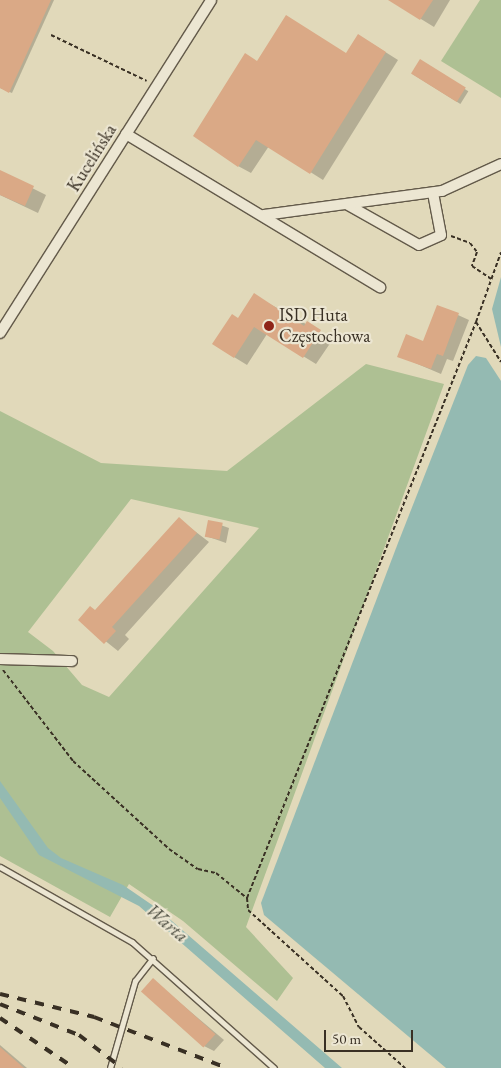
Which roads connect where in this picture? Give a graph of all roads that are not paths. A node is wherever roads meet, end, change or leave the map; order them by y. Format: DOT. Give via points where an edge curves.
graph roads {
  1 [pos="211,0"];
  2 [pos="126,134"];
  3 [pos="501,164"];
  4 [pos="433,193"];
  5 [pos="348,205"];
  6 [pos="264,215"];
  7 [pos="380,287"];
  8 [pos="0,333"];
  9 [pos="0,659"];
  10 [pos="72,661"];
  11 [pos="0,867"];
  12 [pos="153,958"];
  13 [pos="110,1068"];
  14 [pos="274,1068"];
  1 -- 2 [label="street, Kucelińska"];
  2 -- 6 [label="street"];
  2 -- 8 [label="street, Kucelińska"];
  3 -- 4 [label="street"];
  4 -- 5 [label="street"];
  4 -- 5 [label="street" via="441,234 419,245"];
  5 -- 6 [label="street"];
  6 -- 7 [label="street"];
  9 -- 10 [label="street"];
  11 -- 12 [label="lane"];
  12 -- 13 [label="lane" via="134,981"];
  12 -- 14 [label="lane"];
}
